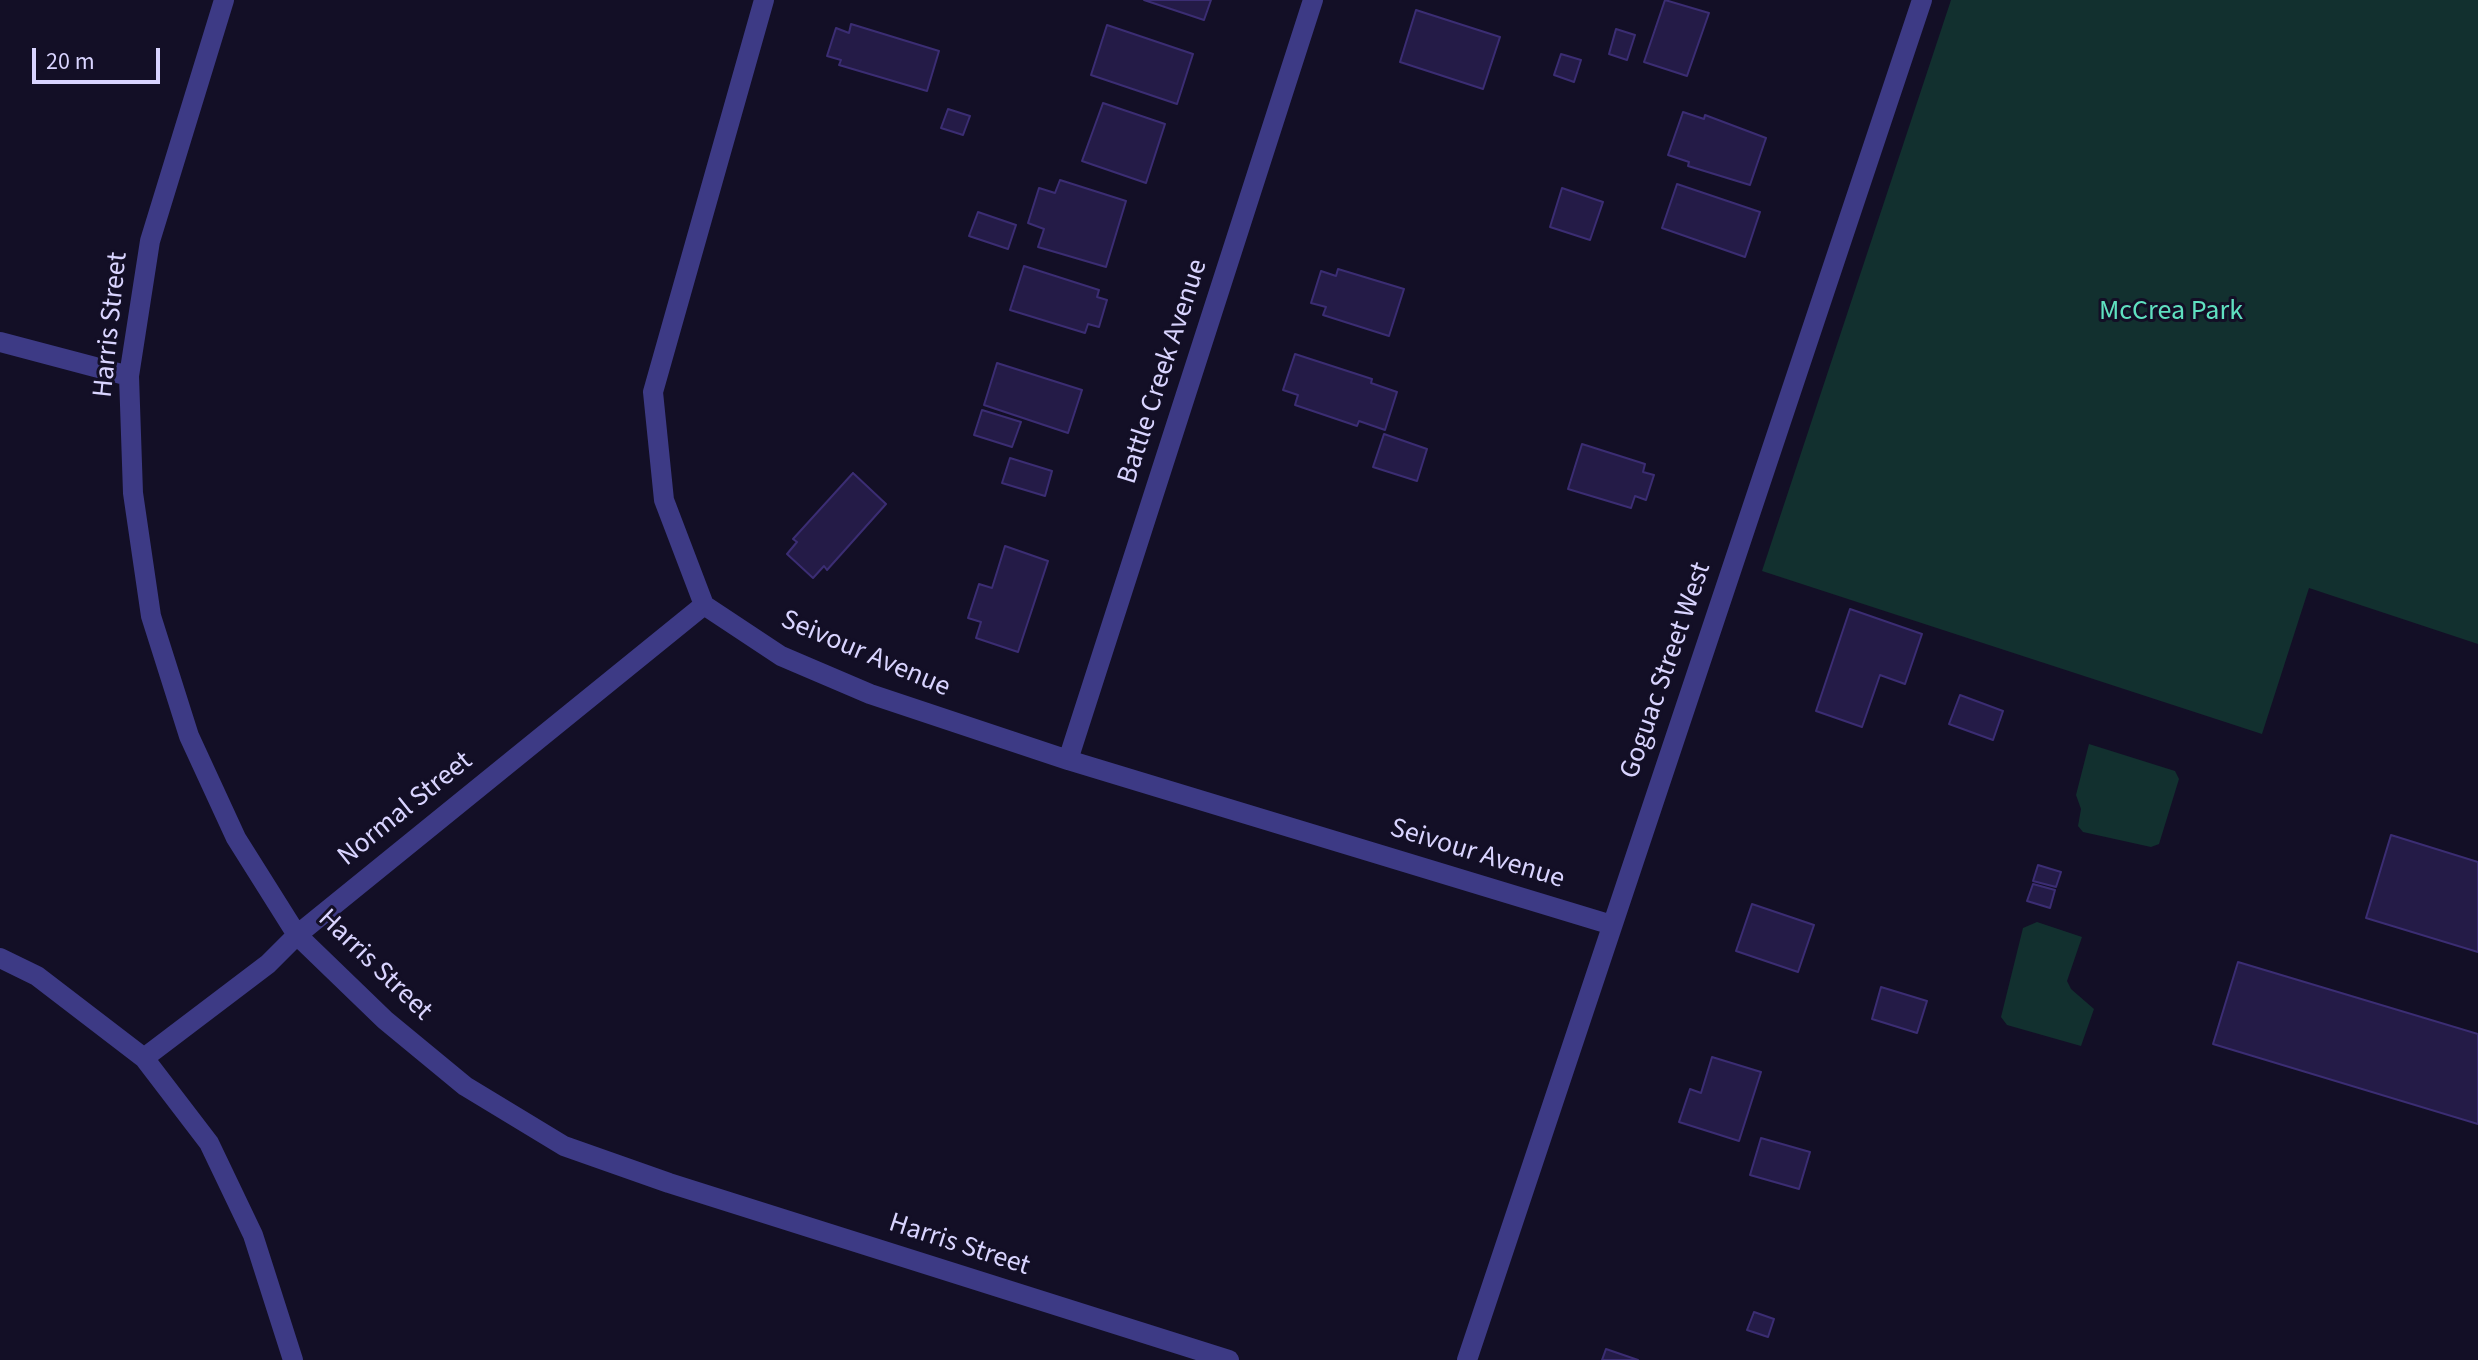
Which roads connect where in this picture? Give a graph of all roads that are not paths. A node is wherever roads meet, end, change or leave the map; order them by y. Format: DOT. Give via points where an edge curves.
graph roads {
  1 [pos="224,0"];
  2 [pos="764,0"];
  3 [pos="1313,0"];
  4 [pos="1922,0"];
  5 [pos="0,342"];
  6 [pos="129,376"];
  7 [pos="704,605"];
  8 [pos="1068,760"];
  9 [pos="1612,925"];
  10 [pos="297,935"];
  11 [pos="0,958"];
  12 [pos="144,1058"];
  13 [pos="293,1360"];
  14 [pos="1229,1360"];
  15 [pos="1467,1360"];
  1 -- 6 [label="street, Harris Street" via="150,241"];
  2 -- 7 [label="street" via="653,392 664,500"];
  3 -- 8 [label="street, Battle Creek Avenue"];
  4 -- 9 [label="street, Goguac Street West"];
  5 -- 6 [label="street"];
  6 -- 10 [label="street, Harris Street" via="133,493 151,616 189,736 236,838"];
  7 -- 8 [label="street, Seivour Avenue" via="794,662 870,694"];
  7 -- 10 [label="street, Normal Street"];
  8 -- 9 [label="street, Seivour Avenue"];
  9 -- 15 [label="street, Goguac Street West"];
  10 -- 12 [label="street, Normal Street" via="268,964"];
  10 -- 14 [label="street, Harris Street" via="385,1020 465,1086 564,1146"];
  11 -- 12 [label="street" via="37,976"];
  12 -- 13 [label="street" via="209,1143 253,1235"];
}
